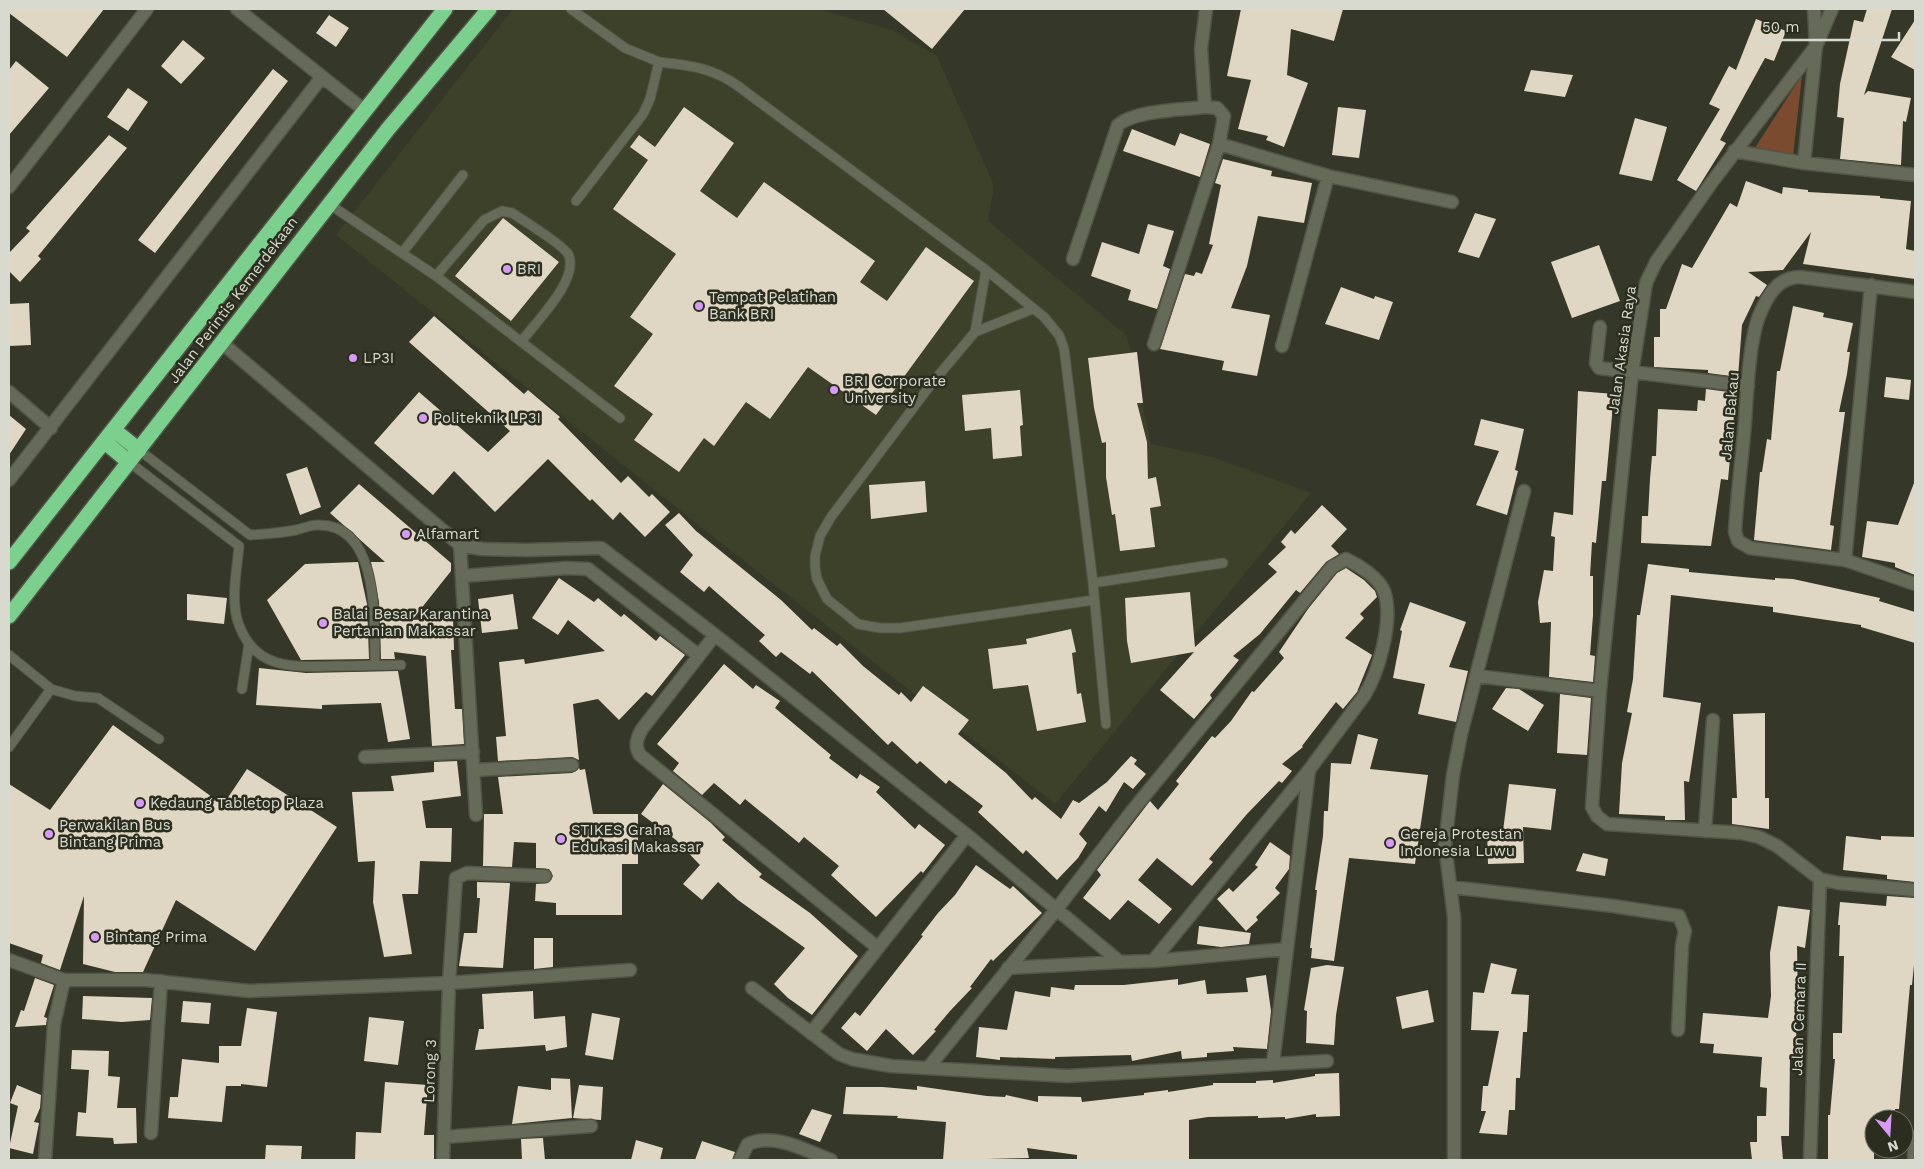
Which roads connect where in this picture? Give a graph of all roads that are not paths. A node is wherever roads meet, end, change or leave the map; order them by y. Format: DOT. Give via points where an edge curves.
graph roads {
  1 [pos="147,9"];
  2 [pos="237,9"];
  3 [pos="444,9"];
  4 [pos="489,9"];
  5 [pos="571,9"];
  6 [pos="1206,9"];
  7 [pos="1814,9"];
  8 [pos="1832,9"];
  9 [pos="1816,46"];
  10 [pos="659,62"];
  11 [pos="322,77"];
  12 [pos="1205,107"];
  13 [pos="364,110"];
  14 [pos="1219,144"];
  15 [pos="1734,150"];
  16 [pos="1804,163"];
  17 [pos="463,175"];
  18 [pos="1915,175"];
  19 [pos="1328,176"];
  20 [pos="9,187"];
  21 [pos="576,201"];
  22 [pos="1452,202"];
  23 [pos="329,204"];
  24 [pos="402,253"];
  25 [pos="1073,259"];
  26 [pos="986,270"];
  27 [pos="436,276"];
  28 [pos="1871,285"];
  29 [pos="1915,292"];
  30 [pos="1033,309"];
  31 [pos="1600,327"];
  32 [pos="975,332"];
  33 [pos="521,342"];
  34 [pos="222,343"];
  35 [pos="1154,344"];
  36 [pos="1282,346"];
  37 [pos="1632,373"];
  38 [pos="1748,386"];
  39 [pos="9,392"];
  40 [pos="620,418"];
  41 [pos="51,428"];
  42 [pos="110,436"];
  43 [pos="134,456"];
  44 [pos="9,480"];
  45 [pos="1524,491"];
  46 [pos="226,515"];
  47 [pos="215,526"];
  48 [pos="250,535"];
  49 [pos="460,545"];
  50 [pos="239,546"];
  51 [pos="1845,560"];
  52 [pos="9,562"];
  53 [pos="1223,563"];
  54 [pos="463,576"];
  55 [pos="1092,583"];
  56 [pos="1915,584"];
  57 [pos="1094,600"];
  58 [pos="9,616"];
  59 [pos="715,635"];
  60 [pos="249,644"];
  61 [pos="9,655"];
  62 [pos="698,655"];
  63 [pos="375,665"];
  64 [pos="401,665"];
  65 [pos="1477,676"];
  66 [pos="52,689"];
  67 [pos="242,689"];
  68 [pos="1600,691"];
  69 [pos="1713,720"];
  70 [pos="1106,724"];
  71 [pos="159,739"];
  72 [pos="9,747"];
  73 [pos="473,752"];
  74 [pos="365,757"];
  75 [pos="572,765"];
  76 [pos="474,770"];
  77 [pos="1309,770"];
  78 [pos="476,815"];
  79 [pos="1704,831"];
  80 [pos="967,834"];
  81 [pos="545,876"];
  82 [pos="1820,879"];
  83 [pos="1451,887"];
  84 [pos="1915,890"];
  85 [pos="1056,910"];
  86 [pos="878,948"];
  87 [pos="1286,949"];
  88 [pos="9,960"];
  89 [pos="1153,961"];
  90 [pos="1120,962"];
  91 [pos="1008,968"];
  92 [pos="630,970"];
  93 [pos="64,980"];
  94 [pos="161,981"];
  95 [pos="449,983"];
  96 [pos="752,988"];
  97 [pos="1678,1030"];
  98 [pos="811,1033"];
  99 [pos="1327,1061"];
  100 [pos="1273,1063"];
  101 [pos="928,1068"];
  102 [pos="591,1126"];
  103 [pos="151,1133"];
  104 [pos="1915,1137"];
  105 [pos="444,1138"];
  106 [pos="45,1160"];
  107 [pos="443,1160"];
  108 [pos="740,1160"];
  109 [pos="831,1160"];
  110 [pos="1454,1160"];
  111 [pos="1810,1160"];
  112 [pos="1914,1160"];
  1 -- 20 [label="street"];
  2 -- 11 [label="street"];
  3 -- 13 [label="highway, Jalan Perintis Kemerdekaan"];
  4 -- 23 [label="highway, Jalan Perintis Kemerdekaan"];
  5 -- 10 [label="lane" via="625,48"];
  6 -- 12 [label="street" via="1201,48"];
  7 -- 9 [label="street"];
  8 -- 9 [label="street"];
  9 -- 15 [label="street, Jalan Akasia Raya"];
  9 -- 16 [label="street"];
  10 -- 21 [label="lane" via="643,114"];
  10 -- 26 [label="lane" via="697,66 723,75"];
  11 -- 13 [label="street"];
  11 -- 41 [label="street"];
  12 -- 14 [label="street" via="1218,108 1224,116"];
  12 -- 25 [label="street" via="1138,116 1118,125"];
  13 -- 42 [label="highway, Jalan Perintis Kemerdekaan"];
  14 -- 19 [label="street"];
  14 -- 35 [label="street"];
  15 -- 16 [label="street"];
  15 -- 37 [label="street, Jalan Akasia Raya" via="1656,262 1646,283"];
  16 -- 18 [label="street"];
  17 -- 24 [label="lane"];
  19 -- 22 [label="street"];
  19 -- 36 [label="street"];
  23 -- 24 [label="lane"];
  23 -- 34 [label="highway, Jalan Perintis Kemerdekaan"];
  24 -- 27 [label="lane"];
  26 -- 30 [label="lane"];
  26 -- 32 [label="lane"];
  27 -- 33 [label="lane"];
  27 -- 33 [label="lane" via="484,220 502,211 512,213 567,253 571,264 566,282"];
  28 -- 29 [label="street, Jalan Bakau"];
  28 -- 38 [label="street, Jalan Bakau" via="1800,277 1778,284 1756,327"];
  28 -- 51 [label="street"];
  30 -- 32 [label="lane"];
  30 -- 55 [label="lane" via="1054,328 1064,348"];
  31 -- 37 [label="street" via="1597,368"];
  32 -- 57 [label="lane" via="932,383 831,517 817,545 817,579 834,607 858,624 880,628 900,628"];
  33 -- 40 [label="lane"];
  34 -- 43 [label="highway, Jalan Perintis Kemerdekaan"];
  34 -- 49 [label="street"];
  37 -- 38 [label="street"];
  37 -- 68 [label="street, Jalan Akasia Raya"];
  38 -- 51 [label="street, Jalan Bakau" via="1736,538 1750,548"];
  39 -- 41 [label="street"];
  41 -- 44 [label="street"];
  42 -- 43 [label="highway"];
  42 -- 52 [label="highway, Jalan Perintis Kemerdekaan"];
  43 -- 46 [label="lane"];
  43 -- 47 [label="lane"];
  43 -- 58 [label="highway, Jalan Perintis Kemerdekaan"];
  45 -- 65 [label="street"];
  46 -- 47 [label="lane"];
  46 -- 48 [label="lane"];
  47 -- 50 [label="lane"];
  48 -- 50 [label="lane"];
  48 -- 63 [label="lane" via="318,525 329,526 353,542 367,565 371,585"];
  49 -- 54 [label="street"];
  49 -- 59 [label="street" via="526,550 601,548"];
  50 -- 60 [label="lane" via="236,613"];
  51 -- 56 [label="street, Jalan Bakau"];
  53 -- 55 [label="lane"];
  54 -- 62 [label="street" via="566,568 593,570"];
  54 -- 73 [label="street"];
  55 -- 57 [label="lane"];
  57 -- 70 [label="lane"];
  59 -- 62 [label="street"];
  59 -- 80 [label="street"];
  60 -- 63 [label="lane" via="271,661 292,667"];
  60 -- 67 [label="lane"];
  61 -- 66 [label="lane"];
  62 -- 86 [label="street" via="642,729 636,750"];
  63 -- 64 [label="lane"];
  65 -- 68 [label="street"];
  65 -- 83 [label="street" via="1453,774 1445,845"];
  66 -- 71 [label="lane" via="98,698"];
  66 -- 72 [label="lane"];
  68 -- 79 [label="street, Jalan Akasia Raya" via="1592,782 1592,806 1597,816 1607,824"];
  69 -- 79 [label="street"];
  73 -- 74 [label="street"];
  73 -- 76 [label="street"];
  75 -- 76 [label="street"];
  76 -- 78 [label="street"];
  77 -- 85 [label="street" via="1372,683 1387,623 1384,590 1357,564 1346,559 1332,567 1301,604 1132,811"];
  77 -- 87 [label="street"];
  77 -- 89 [label="street"];
  79 -- 82 [label="street" via="1759,837 1786,852"];
  80 -- 85 [label="street"];
  80 -- 86 [label="street"];
  81 -- 95 [label="street, Lorong 3" via="466,873 458,876"];
  82 -- 84 [label="street"];
  82 -- 111 [label="street, Jalan Cemara II"];
  83 -- 97 [label="street" via="1679,916 1685,931"];
  83 -- 110 [label="street" via="1454,917"];
  85 -- 90 [label="street"];
  85 -- 91 [label="street"];
  86 -- 98 [label="street"];
  87 -- 89 [label="street"];
  87 -- 100 [label="street"];
  88 -- 93 [label="street"];
  89 -- 90 [label="street"];
  90 -- 91 [label="street"];
  91 -- 101 [label="street"];
  92 -- 95 [label="street"];
  93 -- 94 [label="street"];
  93 -- 106 [label="street" via="54,1024"];
  94 -- 95 [label="street" via="249,991"];
  94 -- 103 [label="street"];
  95 -- 105 [label="street, Lorong 3"];
  96 -- 98 [label="street"];
  98 -- 101 [label="street" via="839,1054 852,1059 872,1064"];
  99 -- 100 [label="street"];
  100 -- 101 [label="street" via="1067,1076"];
  102 -- 105 [label="street"];
  104 -- 112 [label="street"];
  105 -- 107 [label="street, Lorong 3"];
  108 -- 109 [label="street" via="748,1144 765,1139 790,1144"];
}
